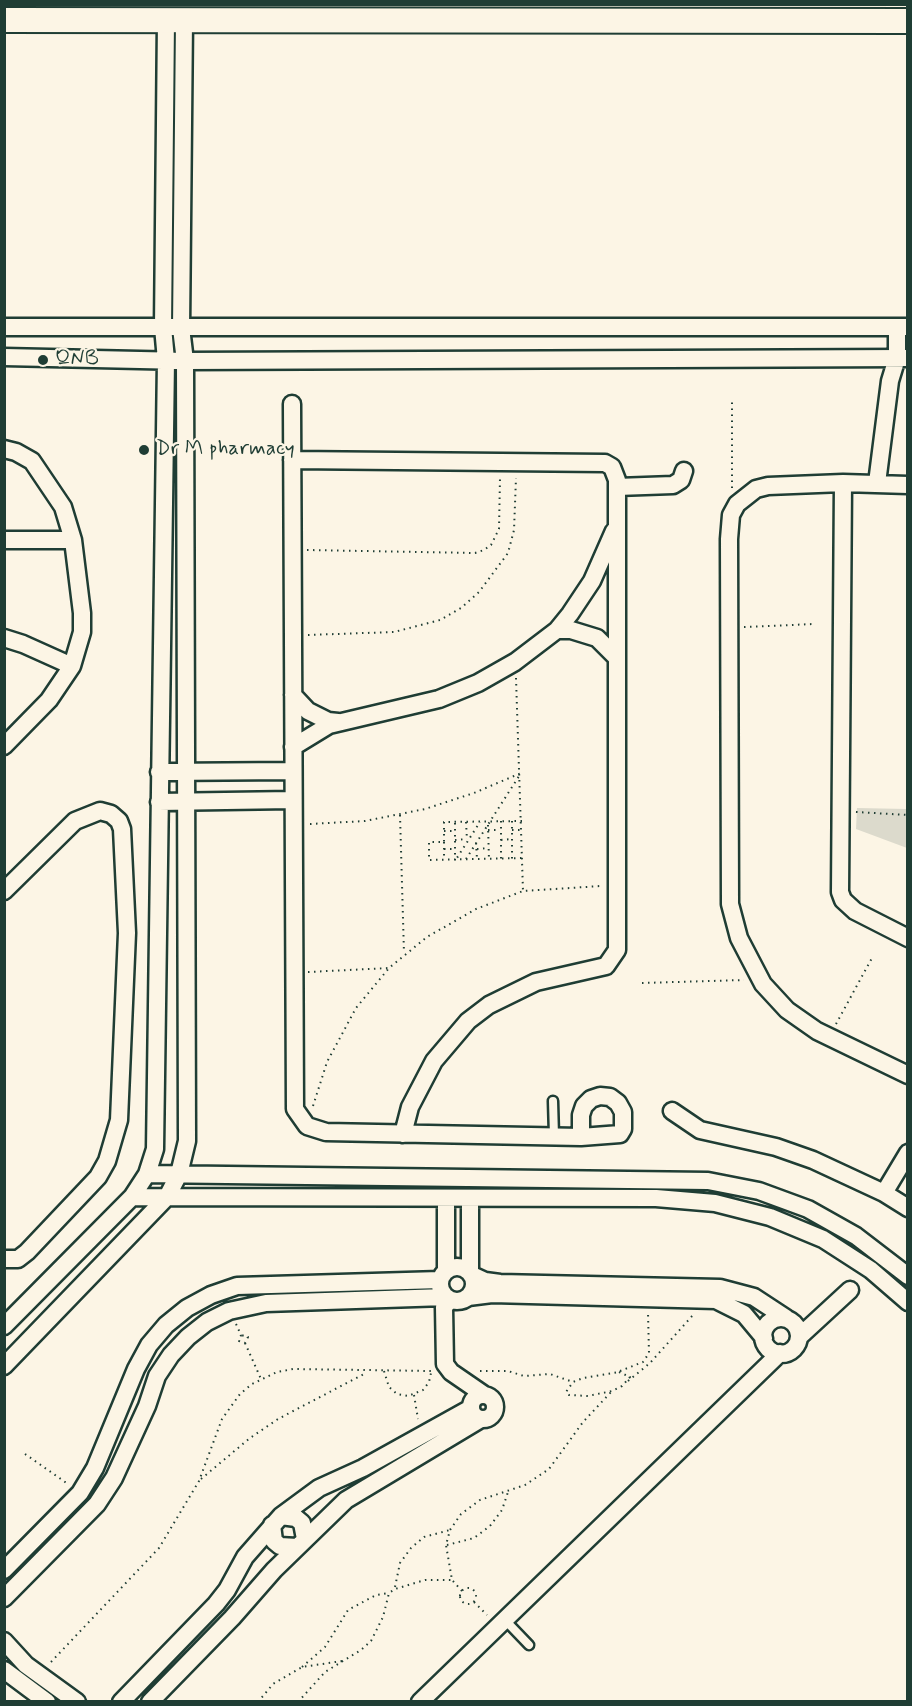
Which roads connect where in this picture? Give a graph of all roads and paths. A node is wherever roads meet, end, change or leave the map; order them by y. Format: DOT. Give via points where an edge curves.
graph roads {
  1 [pos="433,13"];
  2 [pos="4,20"];
  3 [pos="175,20"];
  4 [pos="908,21"];
  5 [pos="4,327"];
  6 [pos="163,327"];
  7 [pos="902,327"];
  8 [pos="181,328"];
  9 [pos="4,357"];
  10 [pos="902,358"];
  11 [pos="166,360"];
  12 [pos="185,361"];
  13 [pos="732,398"];
  14 [pos="292,404"];
  15 [pos="4,449"];
  16 [pos="292,460"];
  17 [pos="508,462"];
  18 [pos="684,471"];
  19 [pos="843,483"];
  20 [pos="877,483"];
  21 [pos="908,485"];
  22 [pos="617,487"];
  23 [pos="731,515"];
  24 [pos="617,525"];
  25 [pos="4,540"];
  26 [pos="73,540"];
  27 [pos="293,550"];
  28 [pos="814,624"];
  29 [pos="729,627"];
  30 [pos="557,630"];
  31 [pos="293,635"];
  32 [pos="4,638"];
  33 [pos="618,658"];
  34 [pos="515,662"];
  35 [pos="72,666"];
  36 [pos="293,695"];
  37 [pos="339,722"];
  38 [pos="4,746"];
  39 [pos="293,747"];
  40 [pos="292,771"];
  41 [pos="159,772"];
  42 [pos="186,772"];
  43 [pos="521,773"];
  44 [pos="292,800"];
  45 [pos="187,801"];
  46 [pos="159,802"];
  47 [pos="840,811"];
  48 [pos="400,815"];
  49 [pos="908,815"];
  50 [pos="490,821"];
  51 [pos="501,821"];
  52 [pos="512,821"];
  53 [pos="522,821"];
  54 [pos="455,822"];
  55 [pos="466,822"];
  56 [pos="480,822"];
  57 [pos="292,824"];
  58 [pos="488,825"];
  59 [pos="488,830"];
  60 [pos="501,830"];
  61 [pos="512,830"];
  62 [pos="522,830"];
  63 [pos="444,831"];
  64 [pos="455,831"];
  65 [pos="466,831"];
  66 [pos="474,831"];
  67 [pos="512,839"];
  68 [pos="455,840"];
  69 [pos="501,840"];
  70 [pos="467,841"];
  71 [pos="444,842"];
  72 [pos="476,843"];
  73 [pos="444,849"];
  74 [pos="455,849"];
  75 [pos="477,849"];
  76 [pos="489,849"];
  77 [pos="523,858"];
  78 [pos="501,859"];
  79 [pos="512,859"];
  80 [pos="444,860"];
  81 [pos="477,860"];
  82 [pos="489,860"];
  83 [pos="455,861"];
  84 [pos="465,861"];
  85 [pos="619,886"];
  86 [pos="4,891"];
  87 [pos="523,891"];
  88 [pos="908,938"];
  89 [pos="404,954"];
  90 [pos="872,958"];
  91 [pos="389,968"];
  92 [pos="295,973"];
  93 [pos="759,977"];
  94 [pos="642,983"];
  95 [pos="829,1038"];
  96 [pos="908,1074"];
  97 [pos="553,1101"];
  98 [pos="672,1111"];
  99 [pos="307,1126"];
  100 [pos="403,1134"];
  101 [pos="554,1136"];
  102 [pos="581,1137"];
  103 [pos="908,1153"];
  104 [pos="147,1174"];
  105 [pos="179,1174"];
  106 [pos="657,1178"];
  107 [pos="884,1193"];
  108 [pos="132,1197"];
  109 [pos="167,1197"];
  110 [pos="446,1198"];
  111 [pos="470,1198"];
  112 [pos="656,1198"];
  113 [pos="908,1208"];
  114 [pos="4,1260"];
  115 [pos="471,1273"];
  116 [pos="443,1275"];
  117 [pos="908,1276"];
  118 [pos="404,1280"];
  119 [pos="344,1282"];
  120 [pos="264,1284"];
  121 [pos="500,1289"];
  122 [pos="850,1290"];
  123 [pos="637,1294"];
  124 [pos="714,1296"];
  125 [pos="468,1297"];
  126 [pos="405,1298"];
  127 [pos="448,1298"];
  128 [pos="345,1300"];
  129 [pos="908,1302"];
  130 [pos="266,1303"];
  131 [pos="786,1318"];
  132 [pos="4,1326"];
  133 [pos="799,1337"];
  134 [pos="764,1338"];
  135 [pos="246,1344"];
  136 [pos="780,1353"];
  137 [pos="646,1358"];
  138 [pos="650,1363"];
  139 [pos="4,1366"];
  140 [pos="384,1371"];
  141 [pos="431,1371"];
  142 [pos="367,1372"];
  143 [pos="451,1372"];
  144 [pos="619,1372"];
  145 [pos="261,1379"];
  146 [pos="628,1381"];
  147 [pos="573,1382"];
  148 [pos="612,1391"];
  149 [pos="414,1395"];
  150 [pos="126,1398"];
  151 [pos="147,1406"];
  152 [pos="432,1436"];
  153 [pos="25,1454"];
  154 [pos="95,1468"];
  155 [pos="363,1468"];
  156 [pos="114,1478"];
  157 [pos="199,1481"];
  158 [pos="370,1484"];
  159 [pos="80,1492"];
  160 [pos="508,1492"];
  161 [pos="276,1520"];
  162 [pos="44,1530"];
  163 [pos="450,1530"];
  164 [pos="60,1543"];
  165 [pos="301,1543"];
  166 [pos="446,1545"];
  167 [pos="4,1570"];
  168 [pos="452,1580"];
  169 [pos="394,1589"];
  170 [pos="7,1591"];
  171 [pos="462,1591"];
  172 [pos="389,1593"];
  173 [pos="474,1602"];
  174 [pos="216,1604"];
  175 [pos="232,1617"];
  176 [pos="501,1623"];
  177 [pos="4,1641"];
  178 [pos="530,1646"];
  179 [pos="173,1648"];
  180 [pos="344,1661"];
  181 [pos="188,1663"];
  182 [pos="302,1667"];
  183 [pos="4,1670"];
  184 [pos="39,1674"];
  185 [pos="47,1701"];
  186 [pos="77,1701"];
  187 [pos="121,1701"];
  188 [pos="150,1701"];
  189 [pos="258,1701"];
  190 [pos="298,1701"];
  191 [pos="420,1701"];
  1 -- 3 [label="street"];
  1 -- 4 [label="street"];
  2 -- 3 [label="street"];
  3 -- 6 [label="street"];
  3 -- 8 [label="street"];
  5 -- 6 [label="street"];
  6 -- 8 [label="street"];
  6 -- 11 [label="street"];
  7 -- 8 [label="street"];
  7 -- 10 [label="street"];
  8 -- 12 [label="street"];
  9 -- 11 [label="street"];
  10 -- 12 [label="street"];
  10 -- 20 [label="street" via="890,381"];
  11 -- 12 [label="street"];
  11 -- 41 [label="street"];
  12 -- 42 [label="street"];
  13 -- 23 [label="path"];
  14 -- 16 [label="street"];
  15 -- 26 [label="street" via="32,461 42,474 63,507"];
  16 -- 17 [label="street"];
  16 -- 27 [label="street"];
  17 -- 22 [label="street" via="605,463 615,473"];
  17 -- 27 [label="path" via="499,529 484,550"];
  17 -- 31 [label="path" via="514,530 508,553 479,592 461,608 440,620 394,632"];
  18 -- 22 [label="street" via="681,480 673,485"];
  19 -- 20 [label="street"];
  19 -- 23 [label="street" via="756,489 737,504"];
  19 -- 47 [label="street"];
  20 -- 21 [label="street"];
  22 -- 24 [label="street"];
  23 -- 29 [label="street"];
  24 -- 30 [label="street" via="592,581"];
  24 -- 33 [label="street"];
  25 -- 26 [label="street"];
  26 -- 35 [label="street" via="82,632"];
  27 -- 31 [label="street"];
  28 -- 29 [label="path"];
  29 -- 93 [label="street" via="730,904 739,938"];
  30 -- 33 [label="street" via="597,638"];
  30 -- 34 [label="street"];
  31 -- 36 [label="street"];
  32 -- 35 [label="street"];
  33 -- 85 [label="street"];
  34 -- 37 [label="street" via="439,699"];
  34 -- 43 [label="path"];
  35 -- 38 [label="street" via="49,699"];
  36 -- 37 [label="street" via="308,711"];
  36 -- 39 [label="street"];
  37 -- 39 [label="street"];
  39 -- 40 [label="street"];
  40 -- 42 [label="street"];
  40 -- 44 [label="street"];
  41 -- 42 [label="street"];
  41 -- 46 [label="street"];
  42 -- 45 [label="street"];
  43 -- 48 [label="path" via="474,794"];
  43 -- 50 [label="path"];
  43 -- 53 [label="path"];
  44 -- 45 [label="street"];
  44 -- 57 [label="street"];
  45 -- 46 [label="street"];
  45 -- 105 [label="street" via="187,1141"];
  46 -- 104 [label="street" via="155,1149"];
  47 -- 49 [label="path"];
  47 -- 88 [label="street" via="843,900 855,911"];
  48 -- 57 [label="path"];
  48 -- 89 [label="path"];
  50 -- 51 [label="path"];
  50 -- 56 [label="path"];
  50 -- 58 [label="path"];
  51 -- 52 [label="path"];
  51 -- 60 [label="path"];
  52 -- 53 [label="path"];
  52 -- 61 [label="path"];
  53 -- 62 [label="path"];
  54 -- 55 [label="path"];
  54 -- 63 [label="path" via="444,822"];
  54 -- 64 [label="path"];
  55 -- 56 [label="path"];
  55 -- 65 [label="path"];
  56 -- 66 [label="path"];
  57 -- 92 [label="street"];
  58 -- 59 [label="path"];
  58 -- 72 [label="path"];
  59 -- 60 [label="path"];
  59 -- 76 [label="path"];
  60 -- 69 [label="path"];
  61 -- 62 [label="path"];
  61 -- 67 [label="path"];
  62 -- 77 [label="path"];
  63 -- 64 [label="path"];
  63 -- 71 [label="path"];
  64 -- 68 [label="path"];
  65 -- 66 [label="path"];
  65 -- 70 [label="path"];
  66 -- 70 [label="path"];
  67 -- 69 [label="path"];
  67 -- 79 [label="path"];
  68 -- 70 [label="path"];
  68 -- 74 [label="path"];
  69 -- 78 [label="path"];
  70 -- 83 [label="path"];
  71 -- 73 [label="path"];
  71 -- 80 [label="path" via="429,842 429,861"];
  72 -- 75 [label="path"];
  72 -- 84 [label="path"];
  73 -- 74 [label="path"];
  73 -- 80 [label="path"];
  74 -- 83 [label="path"];
  75 -- 76 [label="path"];
  75 -- 81 [label="path"];
  76 -- 82 [label="path"];
  77 -- 79 [label="path"];
  77 -- 87 [label="path"];
  78 -- 79 [label="path"];
  78 -- 82 [label="path"];
  80 -- 83 [label="path"];
  81 -- 82 [label="path"];
  81 -- 84 [label="path"];
  83 -- 84 [label="path"];
  85 -- 87 [label="path"];
  85 -- 100 [label="street" via="619,940 613,959 597,970 561,974 520,989 468,1021 434,1060 410,1107"];
  86 -- 114 [label="street" via="75,820 100,811 119,821 126,933 119,1120 98,1178 27,1252 18,1259"];
  87 -- 89 [label="path" via="451,922"];
  89 -- 91 [label="path"];
  90 -- 95 [label="path"];
  91 -- 92 [label="path"];
  91 -- 99 [label="path" via="340,1034"];
  92 -- 99 [label="street" via="295,1109"];
  93 -- 94 [label="path" via="722,983"];
  93 -- 95 [label="street" via="787,1010"];
  95 -- 96 [label="street"];
  97 -- 101 [label="lane"];
  98 -- 107 [label="street" via="700,1130 776,1147"];
  99 -- 100 [label="street" via="326,1132"];
  100 -- 101 [label="street"];
  101 -- 102 [label="street"];
  103 -- 107 [label="street"];
  104 -- 105 [label="street"];
  104 -- 108 [label="street"];
  105 -- 106 [label="street"];
  105 -- 109 [label="street"];
  106 -- 112 [label="street"];
  106 -- 117 [label="street" via="708,1181 749,1189 808,1209 856,1236"];
  107 -- 113 [label="street"];
  108 -- 109 [label="street"];
  108 -- 132 [label="street"];
  109 -- 110 [label="street"];
  109 -- 139 [label="street"];
  110 -- 111 [label="street"];
  110 -- 116 [label="street"];
  111 -- 112 [label="street"];
  111 -- 115 [label="street"];
  112 -- 129 [label="street" via="715,1203 797,1227 855,1260"];
  115 -- 116 [label="street" via="461,1267"];
  115 -- 121 [label="street"];
  115 -- 125 [label="street" via="474,1284"];
  116 -- 118 [label="street"];
  116 -- 127 [label="street" via="440,1289"];
  118 -- 119 [label="street"];
  118 -- 126 [label="street"];
  119 -- 120 [label="street"];
  119 -- 128 [label="street"];
  120 -- 130 [label="street"];
  120 -- 150 [label="street" via="237,1286 211,1295 166,1324 136,1369"];
  121 -- 123 [label="street"];
  121 -- 125 [label="street"];
  122 -- 133 [label="street"];
  123 -- 124 [label="street"];
  123 -- 137 [label="path" via="650,1348"];
  124 -- 131 [label="street" via="754,1297"];
  124 -- 134 [label="street" via="744,1314"];
  124 -- 138 [label="path"];
  125 -- 127 [label="street" via="459,1301"];
  126 -- 127 [label="street"];
  126 -- 128 [label="street"];
  127 -- 143 [label="street" via="444,1307 443,1354"];
  128 -- 130 [label="street"];
  130 -- 151 [label="street" via="230,1311 188,1337 157,1376"];
  131 -- 133 [label="street" via="796,1325"];
  131 -- 134 [label="street" via="772,1321"];
  133 -- 136 [label="street" via="795,1347"];
  134 -- 136 [label="street" via="769,1349"];
  135 -- 145 [label="path"];
  136 -- 176 [label="street"];
  137 -- 138 [label="path"];
  137 -- 144 [label="path"];
  138 -- 146 [label="path"];
  140 -- 141 [label="path"];
  140 -- 142 [label="path"];
  140 -- 149 [label="path" via="393,1391 403,1396"];
  141 -- 143 [label="path"];
  141 -- 149 [label="path" via="427,1387"];
  142 -- 145 [label="path" via="293,1369"];
  142 -- 157 [label="path" via="278,1419"];
  143 -- 147 [label="path" via="550,1374"];
  143 -- 152 [label="street" via="491,1397 496,1405 490,1417 476,1414"];
  144 -- 146 [label="path" via="630,1377"];
  144 -- 147 [label="path" via="595,1374"];
  145 -- 157 [label="path" via="240,1394 222,1419"];
  146 -- 148 [label="path"];
  147 -- 148 [label="path" via="566,1392 569,1395"];
  148 -- 160 [label="path" via="549,1469"];
  149 -- 152 [label="path"];
  150 -- 151 [label="street"];
  150 -- 154 [label="street"];
  151 -- 156 [label="street"];
  152 -- 155 [label="street"];
  152 -- 158 [label="street"];
  153 -- 159 [label="path"];
  154 -- 156 [label="street"];
  154 -- 159 [label="street"];
  155 -- 158 [label="street"];
  155 -- 161 [label="street" via="319,1488"];
  156 -- 164 [label="street" via="91,1511"];
  157 -- 184 [label="path" via="159,1548"];
  158 -- 165 [label="street" via="339,1506"];
  159 -- 162 [label="street"];
  160 -- 163 [label="path" via="470,1506"];
  160 -- 166 [label="path" via="502,1510 490,1526 474,1538"];
  161 -- 165 [label="street" via="289,1515 302,1523"];
  161 -- 165 [label="street" via="274,1541 280,1546"];
  161 -- 174 [label="street" via="245,1557"];
  162 -- 164 [label="street"];
  162 -- 167 [label="street"];
  163 -- 166 [label="path"];
  163 -- 169 [label="path" via="424,1537 411,1548 397,1571"];
  164 -- 170 [label="street"];
  165 -- 175 [label="street"];
  166 -- 168 [label="path"];
  168 -- 169 [label="path" via="425,1580"];
  168 -- 171 [label="path"];
  169 -- 172 [label="path"];
  171 -- 173 [label="path" via="465,1604"];
  171 -- 173 [label="path" via="471,1589 476,1597"];
  172 -- 180 [label="path" via="371,1641"];
  172 -- 182 [label="path" via="368,1598 348,1610 325,1647"];
  173 -- 176 [label="path"];
  174 -- 175 [label="street"];
  174 -- 179 [label="street"];
  175 -- 181 [label="street"];
  176 -- 178 [label="lane"];
  176 -- 191 [label="street"];
  177 -- 184 [label="street"];
  179 -- 181 [label="street"];
  179 -- 187 [label="street"];
  180 -- 182 [label="path"];
  180 -- 190 [label="path" via="314,1681"];
  181 -- 188 [label="street"];
  182 -- 189 [label="path" via="273,1684"];
  183 -- 185 [label="street"];
  184 -- 186 [label="street"];
}
